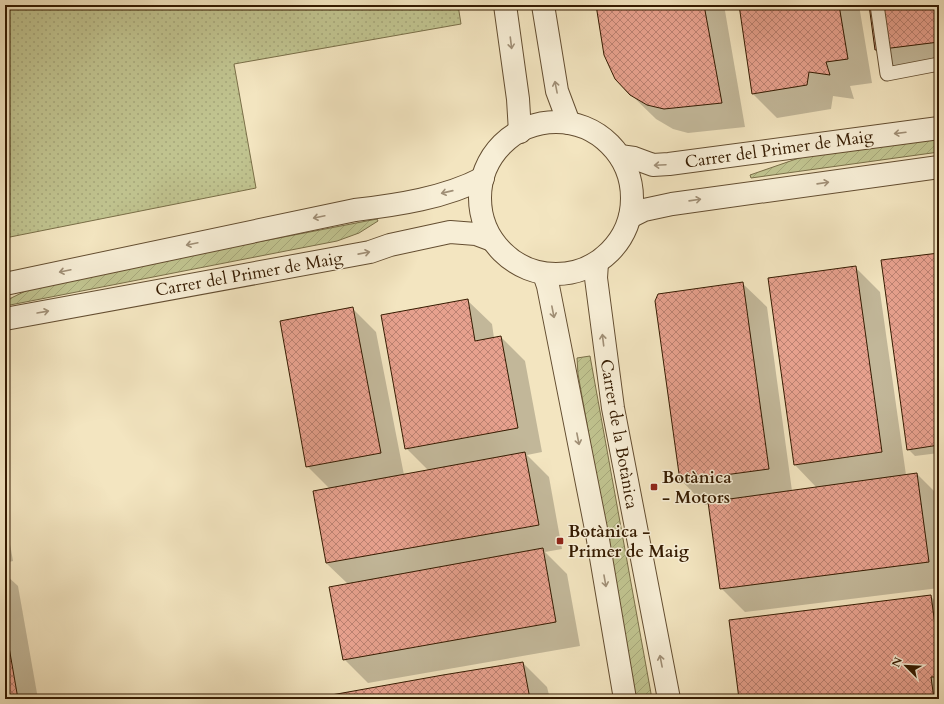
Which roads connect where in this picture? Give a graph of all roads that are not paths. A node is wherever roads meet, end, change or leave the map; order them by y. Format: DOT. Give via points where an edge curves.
graph roads {
  1 [pos="505,5"];
  2 [pos="543,5"];
  3 [pos="877,5"];
  4 [pos="939,64"];
  5 [pos="569,123"];
  6 [pos="939,128"];
  7 [pos="520,132"];
  8 [pos="620,156"];
  9 [pos="939,167"];
  10 [pos="483,178"];
  11 [pos="630,217"];
  12 [pos="492,240"];
  13 [pos="597,262"];
  14 [pos="544,274"];
  15 [pos="5,284"];
  16 [pos="5,319"];
  17 [pos="625,699"];
  18 [pos="669,699"];
  1 -- 7 [label="street, one-way"];
  5 -- 2 [label="street, one-way" via="557,91"];
  3 -- 4 [label="lane" via="887,74"];
  5 -- 7 [label="street" via="544,123"];
  5 -- 8 [label="street" via="598,134"];
  6 -- 8 [label="street, Carrer del Primer de Maig, one-way" via="669,164 653,165"];
  7 -- 10 [label="street" via="494,155"];
  8 -- 11 [label="street" via="631,185"];
  11 -- 9 [label="street, one-way" via="644,210 672,204"];
  10 -- 12 [label="street" via="481,207 484,224"];
  10 -- 15 [label="street, one-way" via="454,191"];
  11 -- 13 [label="street" via="618,243"];
  12 -- 14 [label="street" via="516,262"];
  16 -- 12 [label="street, Carrer del Primer de Maig, one-way" via="370,252 450,232 476,234"];
  13 -- 14 [label="street" via="584,270 568,274"];
  18 -- 13 [label="street, Carrer de la Botànica, one-way" via="613,408 597,285"];
  14 -- 17 [label="street, one-way" via="596,526"];
}
